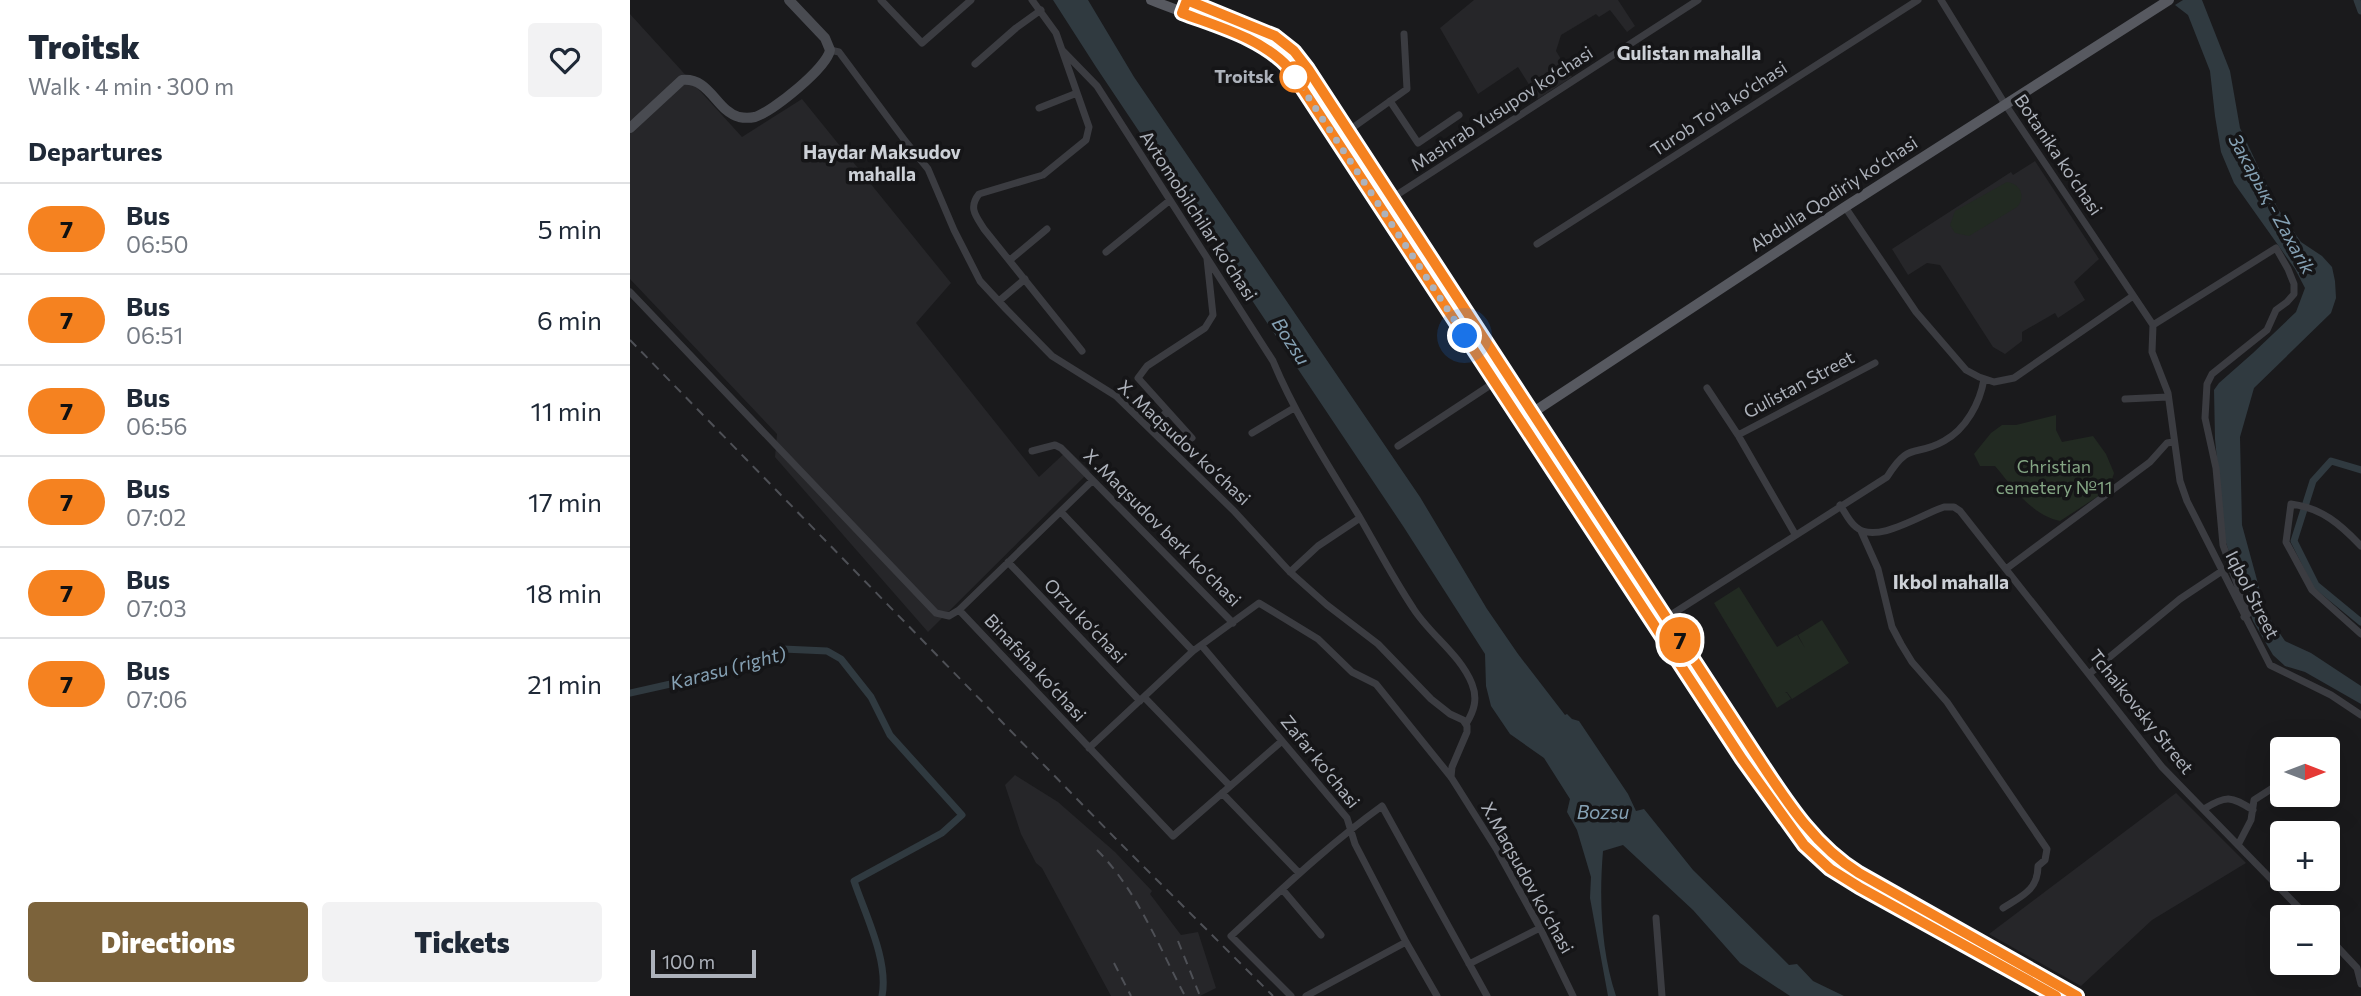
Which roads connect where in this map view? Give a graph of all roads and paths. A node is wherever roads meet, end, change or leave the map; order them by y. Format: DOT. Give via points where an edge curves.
graph roads {
  1 [pos="789,0"];
  2 [pos="881,0"];
  3 [pos="971,0"];
  4 [pos="1032,0"];
  5 [pos="1151,0"];
  6 [pos="1187,0"];
  7 [pos="1698,0"];
  8 [pos="1918,0"];
  9 [pos="1941,0"];
  10 [pos="2161,2"];
  11 [pos="1041,10"];
  12 [pos="1182,13"];
  13 [pos="1404,34"];
  14 [pos="830,50"];
  15 [pos="1062,50"];
  16 [pos="975,64"];
  17 [pos="1077,93"];
  18 [pos="1390,102"];
  19 [pos="2005,104"];
  20 [pos="1039,108"];
  21 [pos="1459,116"];
  22 [pos="630,128"];
  23 [pos="1348,131"];
  24 [pos="1392,198"];
  25 [pos="1169,201"];
  26 [pos="1845,206"];
  27 [pos="1047,229"];
  28 [pos="1537,244"];
  29 [pos="1106,252"];
  30 [pos="1206,254"];
  31 [pos="1010,260"];
  32 [pos="1025,279"];
  33 [pos="630,292"];
  34 [pos="2133,296"];
  35 [pos="999,301"];
  36 [pos="2153,325"];
  37 [pos="1082,351"];
  38 [pos="1875,363"];
  39 [pos="1984,379"];
  40 [pos="1495,382"];
  41 [pos="1707,388"];
  42 [pos="2168,397"];
  43 [pos="2125,399"];
  44 [pos="1294,408"];
  45 [pos="1167,411"];
  46 [pos="1532,413"];
  47 [pos="1520,421"];
  48 [pos="1152,430"];
  49 [pos="1252,433"];
  50 [pos="1738,435"];
  51 [pos="1192,438"];
  52 [pos="2173,442"];
  53 [pos="1398,446"];
  54 [pos="1032,451"];
  55 [pos="1092,481"];
  56 [pos="1840,505"];
  57 [pos="1061,512"];
  58 [pos="1360,518"];
  59 [pos="1861,530"];
  60 [pos="1795,534"];
  61 [pos="2361,546"];
  62 [pos="1008,562"];
  63 [pos="2006,569"];
  64 [pos="2221,571"];
  65 [pos="1290,572"];
  66 [pos="959,610"];
  67 [pos="2244,617"];
  68 [pos="1666,618"];
  69 [pos="1233,623"];
  70 [pos="2361,634"];
  71 [pos="1202,646"];
  72 [pos="1193,651"];
  73 [pos="2089,674"];
  74 [pos="1142,699"];
  75 [pos="2361,715"];
  76 [pos="1466,724"];
  77 [pos="1282,741"];
  78 [pos="1089,748"];
  79 [pos="1451,777"];
  80 [pos="1230,786"];
  81 [pos="2270,790"];
  82 [pos="1222,793"];
  83 [pos="2204,809"];
  84 [pos="2253,810"];
  85 [pos="1351,828"];
  86 [pos="2238,845"];
  87 [pos="1299,873"];
  88 [pos="1282,889"];
  89 [pos="2296,905"];
  90 [pos="2003,908"];
  91 [pos="1656,918"];
  92 [pos="1540,928"];
  93 [pos="1321,935"];
  94 [pos="1406,942"];
  95 [pos="2340,950"];
  96 [pos="1469,964"];
  97 [pos="2361,984"];
  98 [pos="1291,996"];
  99 [pos="1306,996"];
  100 [pos="1437,996"];
  101 [pos="1488,996"];
  102 [pos="1573,996"];
  103 [pos="1662,996"];
  104 [pos="2056,996"];
  105 [pos="2077,996"];
  1 -- 14 [label="street, X. Maqsudov ko‘chasi" via="825,38"];
  2 -- 3 [label="street" via="922,43"];
  4 -- 11 [label="street"];
  5 -- 12 [label="main road"];
  6 -- 12 [label="main road"];
  6 -- 23 [label="main road" via="1281,40 1308,69"];
  7 -- 24 [label="street, Mashrab Yusupov ko‘chasi"];
  8 -- 28 [label="street, Turob To‘la ko‘chasi"];
  9 -- 19 [label="street, Botanika ko‘chasi"];
  10 -- 19 [label="main road, Abdulla Qodiriy ko‘chasi"];
  11 -- 15 [label="street"];
  11 -- 16 [label="street"];
  12 -- 40 [label="main road" via="1258,44 1289,68"];
  13 -- 18 [label="street" via="1407,89"];
  14 -- 22 [label="street" via="824,64 758,116 734,115 701,84 685,80"];
  14 -- 35 [label="street, X. Maqsudov ko‘chasi" via="839,52 928,169 981,281"];
  15 -- 17 [label="street"];
  15 -- 25 [label="street, Avtomobilchilar ko‘chasi" via="1097,86"];
  17 -- 20 [label="street"];
  17 -- 31 [label="street" via="1089,127 1086,140 1043,174 979,194 973,202 973,211"];
  18 -- 21 [label="street" via="1418,143"];
  18 -- 23 [label="street"];
  19 -- 26 [label="main road, Abdulla Qodiriy ko‘chasi"];
  19 -- 34 [label="street, Botanika ko‘chasi"];
  23 -- 24 [label="main road"];
  24 -- 46 [label="main road"];
  25 -- 29 [label="street"];
  25 -- 30 [label="street, Avtomobilchilar ko‘chasi"];
  26 -- 39 [label="street" via="1916,312 1966,370"];
  26 -- 46 [label="main road, Abdulla Qodiriy ko‘chasi"];
  27 -- 31 [label="street"];
  30 -- 44 [label="street, Avtomobilchilar ko‘chasi" via="1273,361"];
  30 -- 45 [label="street" via="1213,315 1205,328 1147,366 1138,378"];
  31 -- 32 [label="street"];
  32 -- 35 [label="street"];
  32 -- 37 [label="street"];
  33 -- 66 [label="street" via="936,613 949,616"];
  34 -- 36 [label="street, Botanika ko‘chasi"];
  34 -- 39 [label="street" via="2014,378"];
  35 -- 48 [label="street, X. Maqsudov ko‘chasi" via="1052,356 1116,396"];
  36 -- 42 [label="street, Iqbol Street" via="2152,352"];
  36 -- 67 [label="street" via="2276,248 2294,284 2294,294 2276,310 2267,330 2212,374 2207,384 2205,418 2216,468 2223,545 2248,614"];
  38 -- 50 [label="street, Gulistan Street"];
  39 -- 56 [label="street" via="1975,410 1951,436 1906,453 1887,477"];
  40 -- 47 [label="main road"];
  40 -- 53 [label="street"];
  41 -- 50 [label="street, Gulistan Street"];
  42 -- 43 [label="street"];
  42 -- 52 [label="street, Iqbol Street"];
  44 -- 49 [label="street"];
  44 -- 58 [label="street, Avtomobilchilar ko‘chasi"];
  45 -- 48 [label="street"];
  45 -- 51 [label="street"];
  46 -- 47 [label="main road, Abdulla Qodiriy ko‘chasi"];
  46 -- 68 [label="main road"];
  47 -- 104 [label="main road" via="1742,759 1808,850 1859,887"];
  48 -- 65 [label="street, X. Maqsudov ko‘chasi"];
  50 -- 60 [label="street, Gulistan Street"];
  52 -- 63 [label="street"];
  52 -- 64 [label="street, Iqbol Street" via="2187,501"];
  54 -- 55 [label="street, X .Maqsudov berk ko‘chasi" via="1055,445"];
  55 -- 57 [label="street"];
  55 -- 69 [label="street, X .Maqsudov berk ko‘chasi"];
  56 -- 59 [label="street"];
  56 -- 60 [label="street"];
  57 -- 62 [label="street"];
  57 -- 72 [label="street"];
  58 -- 65 [label="street"];
  58 -- 76 [label="street, Avtomobilchilar ko‘chasi" via="1415,612 1467,673 1475,709"];
  59 -- 63 [label="street, Tchaikovsky Street" via="1885,531 1940,508 1954,508"];
  59 -- 90 [label="street" via="1901,644 1947,702 2047,849 2034,886"];
  60 -- 68 [label="street"];
  61 -- 70 [label="street" via="2312,507 2292,504 2286,542 2312,590"];
  62 -- 66 [label="street"];
  62 -- 74 [label="street, Orzu ko‘chasi"];
  63 -- 73 [label="street, Tchaikovsky Street"];
  64 -- 67 [label="street, Iqbol Street"];
  64 -- 73 [label="street"];
  65 -- 76 [label="street, X. Maqsudov ko‘chasi" via="1378,644 1431,699"];
  66 -- 78 [label="street, Binafsha ko‘chasi"];
  67 -- 75 [label="street, Iqbol Street" via="2270,665"];
  68 -- 105 [label="main road" via="1790,805 1832,854 1912,905"];
  69 -- 71 [label="street"];
  69 -- 79 [label="street, X.Maqsudov ko‘chasi" via="1259,603 1318,639 1352,672 1376,684"];
  71 -- 72 [label="street"];
  71 -- 77 [label="street, Zafar ko‘chasi"];
  72 -- 74 [label="street"];
  73 -- 83 [label="street, Tchaikovsky Street" via="2162,767"];
  74 -- 78 [label="street"];
  74 -- 80 [label="street, Orzu ko‘chasi"];
  76 -- 79 [label="street"];
  77 -- 80 [label="street"];
  77 -- 85 [label="street, Zafar ko‘chasi"];
  78 -- 82 [label="street" via="1173,836"];
  79 -- 92 [label="street, X.Maqsudov ko‘chasi"];
  80 -- 82 [label="street"];
  81 -- 84 [label="street" via="2254,800"];
  82 -- 87 [label="street"];
  83 -- 84 [label="street" via="2232,798"];
  83 -- 86 [label="street, Tchaikovsky Street"];
  84 -- 86 [label="street"];
  85 -- 87 [label="street"];
  85 -- 94 [label="street"];
  85 -- 96 [label="street, Zafar ko‘chasi" via="1382,806"];
  86 -- 89 [label="street, Tchaikovsky Street"];
  87 -- 88 [label="street"];
  88 -- 93 [label="street"];
  88 -- 98 [label="street" via="1231,936"];
  91 -- 103 [label="street"];
  92 -- 96 [label="street"];
  92 -- 102 [label="street, X.Maqsudov ko‘chasi"];
  94 -- 99 [label="street"];
  94 -- 100 [label="street"];
  95 -- 97 [label="street" via="2357,968"];
  96 -- 101 [label="street, Zafar ko‘chasi"];
}
